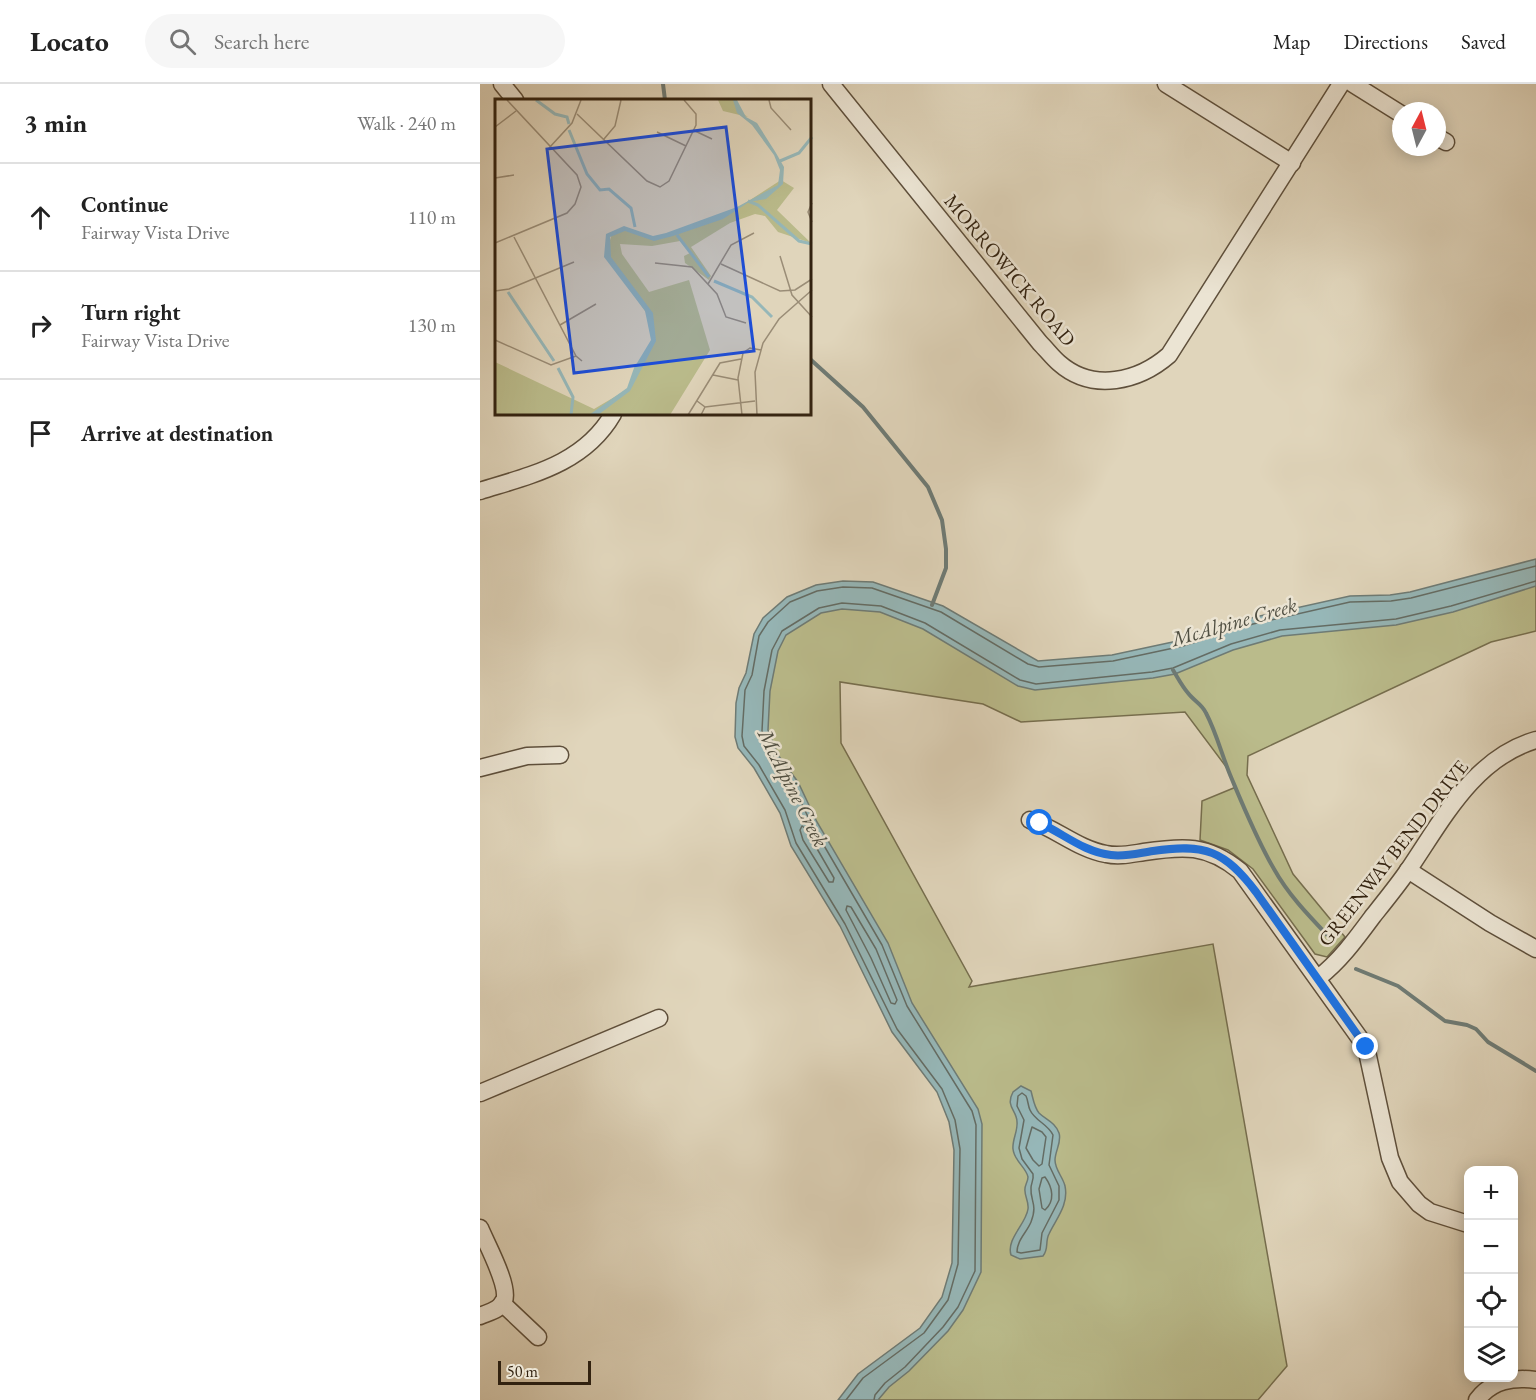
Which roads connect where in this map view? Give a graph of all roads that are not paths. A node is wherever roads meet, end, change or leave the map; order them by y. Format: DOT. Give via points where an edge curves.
graph roads {
  1 [pos="502,84"];
  2 [pos="831,84"];
  3 [pos="1166,84"];
  4 [pos="1341,84"];
  5 [pos="1353,84"];
  6 [pos="514,99"];
  7 [pos="1392,108"];
  8 [pos="1292,163"];
  9 [pos="612,416"];
  10 [pos="480,491"];
  11 [pos="1536,740"];
  12 [pos="560,755"];
  13 [pos="480,768"];
  14 [pos="1030,820"];
  15 [pos="1408,870"];
  16 [pos="1536,949"];
  17 [pos="1318,978"];
  18 [pos="659,1018"];
  19 [pos="480,1093"];
  20 [pos="1464,1223"];
  21 [pos="480,1228"];
  22 [pos="502,1303"];
  23 [pos="480,1316"];
  24 [pos="538,1337"];
  25 [pos="1536,1380"];
  26 [pos="1478,1400"];
  1 -- 6 [label="street"];
  2 -- 8 [label="street, MORROWICK ROAD" via="1040,343 1068,370 1095,380 1123,380 1140,375 1169,355"];
  3 -- 8 [label="street"];
  4 -- 8 [label="street, MORROWICK ROAD"];
  5 -- 7 [label="street"];
  9 -- 10 [label="street" via="596,437 573,457 541,472"];
  11 -- 15 [label="street, GREENWAY BEND DRIVE" via="1479,772"];
  12 -- 13 [label="street" via="527,756"];
  14 -- 17 [label="street" via="1080,846 1114,856 1183,847 1216,854 1240,871"];
  15 -- 16 [label="street"];
  15 -- 17 [label="street, GREENWAY BEND DRIVE" via="1343,956"];
  17 -- 20 [label="street" via="1366,1047 1390,1158 1400,1182 1430,1212"];
  18 -- 19 [label="street"];
  21 -- 22 [label="street" via="505,1288"];
  22 -- 23 [label="street"];
  22 -- 24 [label="street"];
  25 -- 26 [label="street" via="1516,1378 1499,1382"];
}
